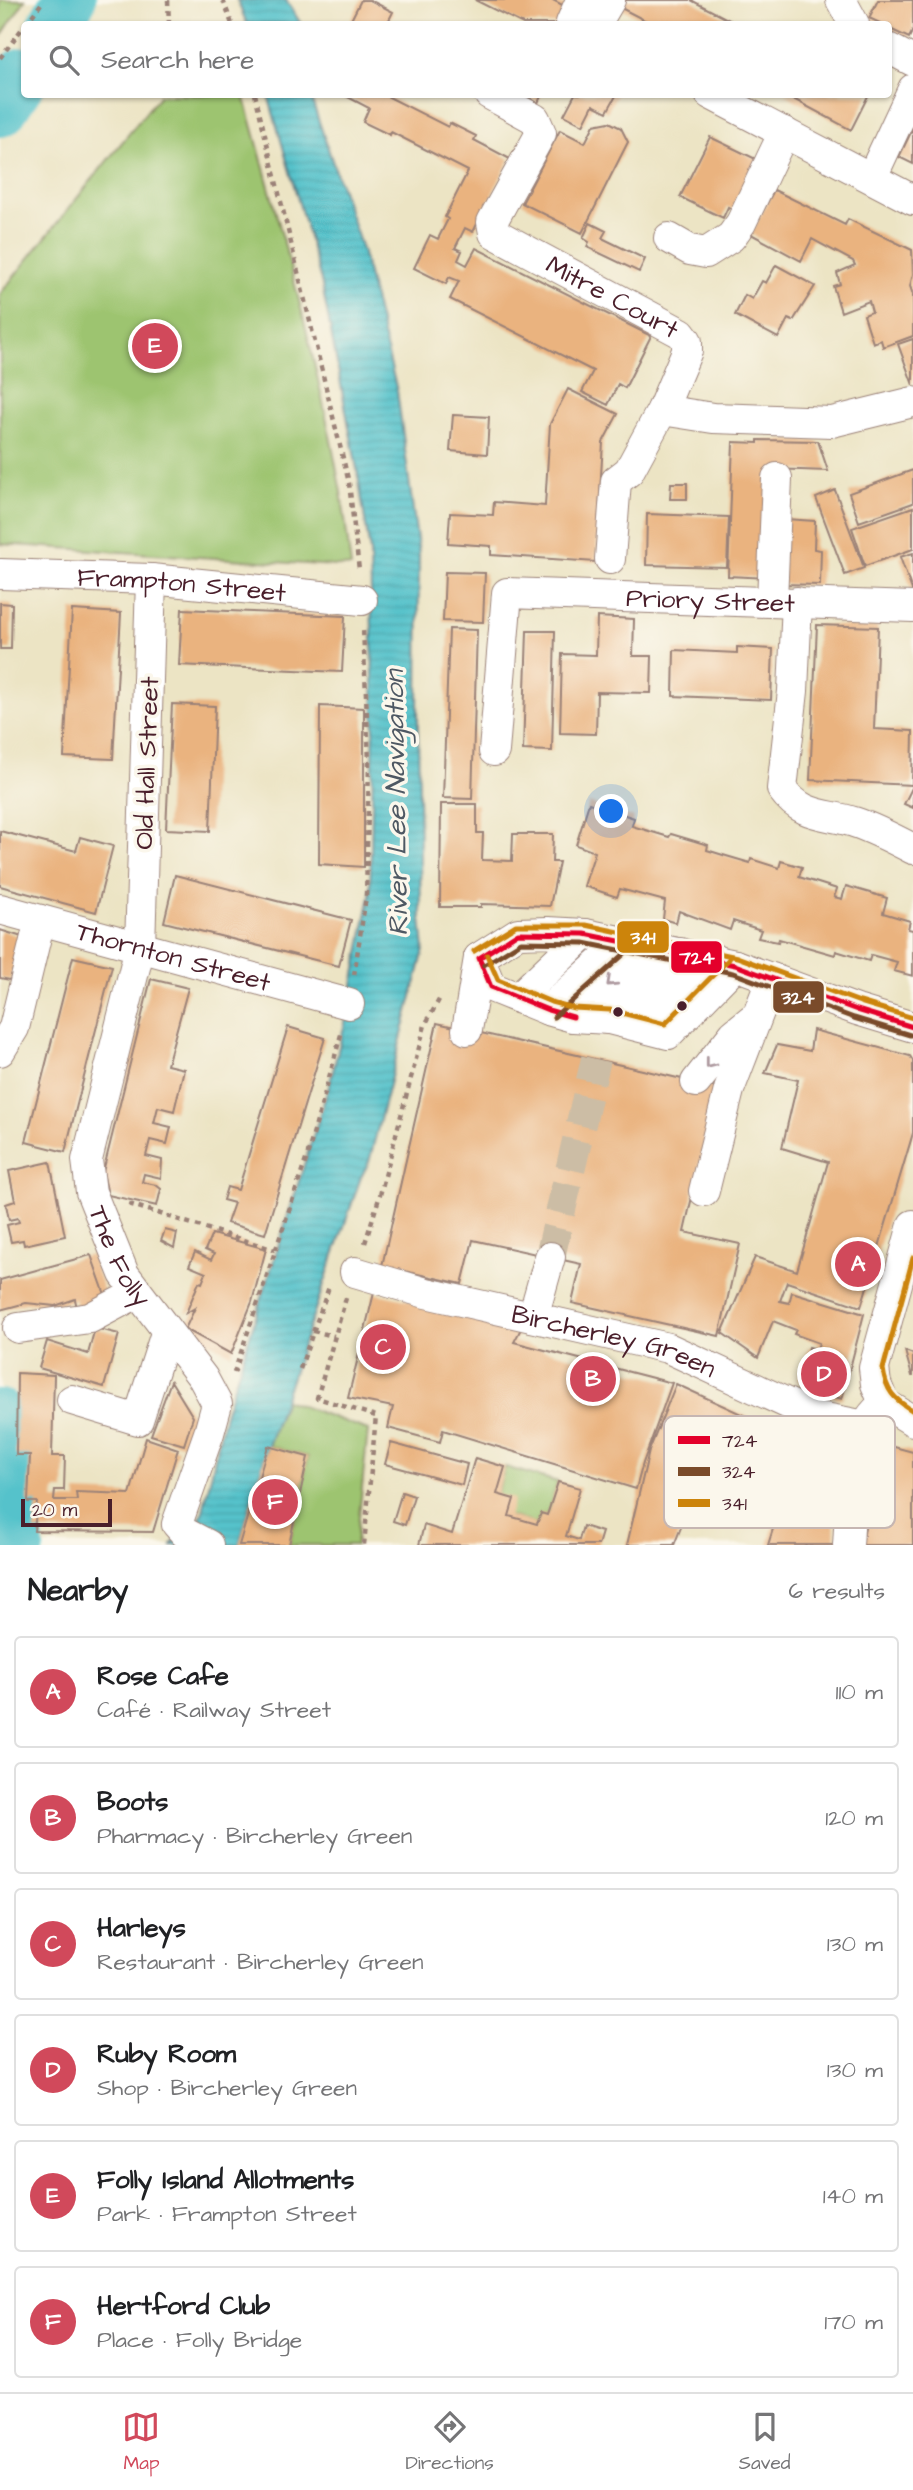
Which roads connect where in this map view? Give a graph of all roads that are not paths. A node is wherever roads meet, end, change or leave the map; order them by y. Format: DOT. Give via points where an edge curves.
graph roads {
  1 [pos="581,0"];
  2 [pos="610,0"];
  3 [pos="841,0"];
  4 [pos="572,21"];
  5 [pos="598,21"];
  6 [pos="852,21"];
  7 [pos="892,50"];
  8 [pos="913,61"];
  9 [pos="913,89"];
  10 [pos="496,98"];
  11 [pos="718,98"];
  12 [pos="784,132"];
  13 [pos="872,177"];
  14 [pos="913,200"];
  15 [pos="668,238"];
  16 [pos="913,402"];
  17 [pos="663,411"];
  18 [pos="777,478"];
  19 [pos="610,559"];
  20 [pos="0,574"];
  21 [pos="151,579"];
  22 [pos="362,600"];
  23 [pos="784,601"];
  24 [pos="913,607"];
  25 [pos="494,751"];
  26 [pos="913,849"];
  27 [pos="0,909"];
  28 [pos="40,920"];
  29 [pos="585,934"];
  30 [pos="637,944"];
  31 [pos="141,947"];
  32 [pos="680,953"];
  33 [pos="479,958"];
  34 [pos="724,962"];
  35 [pos="772,978"];
  36 [pos="518,998"];
  37 [pos="349,1004"];
  38 [pos="759,1012"];
  39 [pos="561,1013"];
  40 [pos="609,1019"];
  41 [pos="913,1027"];
  42 [pos="467,1030"];
  43 [pos="0,1051"];
  44 [pos="696,1082"];
  45 [pos="704,1191"];
  46 [pos="913,1225"];
  47 [pos="550,1257"];
  48 [pos="347,1267"];
  49 [pos="137,1293"];
  50 [pos="533,1317"];
  51 [pos="18,1328"];
  52 [pos="166,1333"];
  53 [pos="72,1400"];
  54 [pos="884,1404"];
  55 [pos="814,1416"];
  56 [pos="871,1416"];
  57 [pos="913,1421"];
  58 [pos="198,1540"];
  1 -- 4 [label="street"];
  2 -- 5 [label="street"];
  3 -- 6 [label="street"];
  7 -- 8 [label="street"];
  9 -- 13 [label="street"];
  10 -- 17 [label="street, Mitre Court" via="535,119 541,133 492,222 494,233 681,333 687,351"];
  11 -- 12 [label="street"];
  12 -- 13 [label="street"];
  12 -- 15 [label="street" via="731,237 706,253"];
  13 -- 14 [label="street"];
  16 -- 17 [label="street" via="832,422 713,418"];
  17 -- 19 [label="street, Mitre Court" via="628,471 616,481"];
  18 -- 23 [label="street"];
  20 -- 21 [label="street, Frampton Street"];
  21 -- 22 [label="street, Frampton Street"];
  21 -- 31 [label="street, Old Hall Street"];
  23 -- 24 [label="street, Priory Street"];
  23 -- 25 [label="street, Priory Street" via="507,593"];
  23 -- 26 [label="street" via="793,691 782,789 803,810 853,822"];
  27 -- 28 [label="street, Thornton Street"];
  28 -- 31 [label="street, Thornton Street"];
  28 -- 43 [label="street" via="14,1028"];
  29 -- 30 [label="street"];
  29 -- 33 [label="street" via="518,933"];
  29 -- 36 [label="street"];
  30 -- 32 [label="street"];
  30 -- 39 [label="street, one-way"];
  31 -- 37 [label="street, Thornton Street"];
  31 -- 49 [label="street, The Folly" via="87,1160 91,1192 124,1274"];
  32 -- 34 [label="street"];
  32 -- 40 [label="street"];
  33 -- 36 [label="street" via="491,988"];
  33 -- 42 [label="street"];
  34 -- 35 [label="street"];
  34 -- 40 [label="street" via="668,1034"];
  35 -- 38 [label="street"];
  35 -- 41 [label="street"];
  36 -- 39 [label="street"];
  38 -- 44 [label="street, one-way" via="734,1034"];
  38 -- 45 [label="street" via="729,1090"];
  39 -- 40 [label="street"];
  46 -- 54 [label="street" via="874,1368"];
  47 -- 50 [label="street"];
  48 -- 50 [label="street, Bircherley Green" via="426,1293"];
  49 -- 51 [label="street" via="90,1318"];
  49 -- 52 [label="street, The Folly"];
  50 -- 55 [label="street, Bircherley Green" via="668,1348"];
  52 -- 53 [label="street" via="138,1420"];
  52 -- 58 [label="street, The Folly" via="203,1378 217,1404 177,1524"];
  54 -- 56 [label="street"];
  54 -- 57 [label="street"];
}
